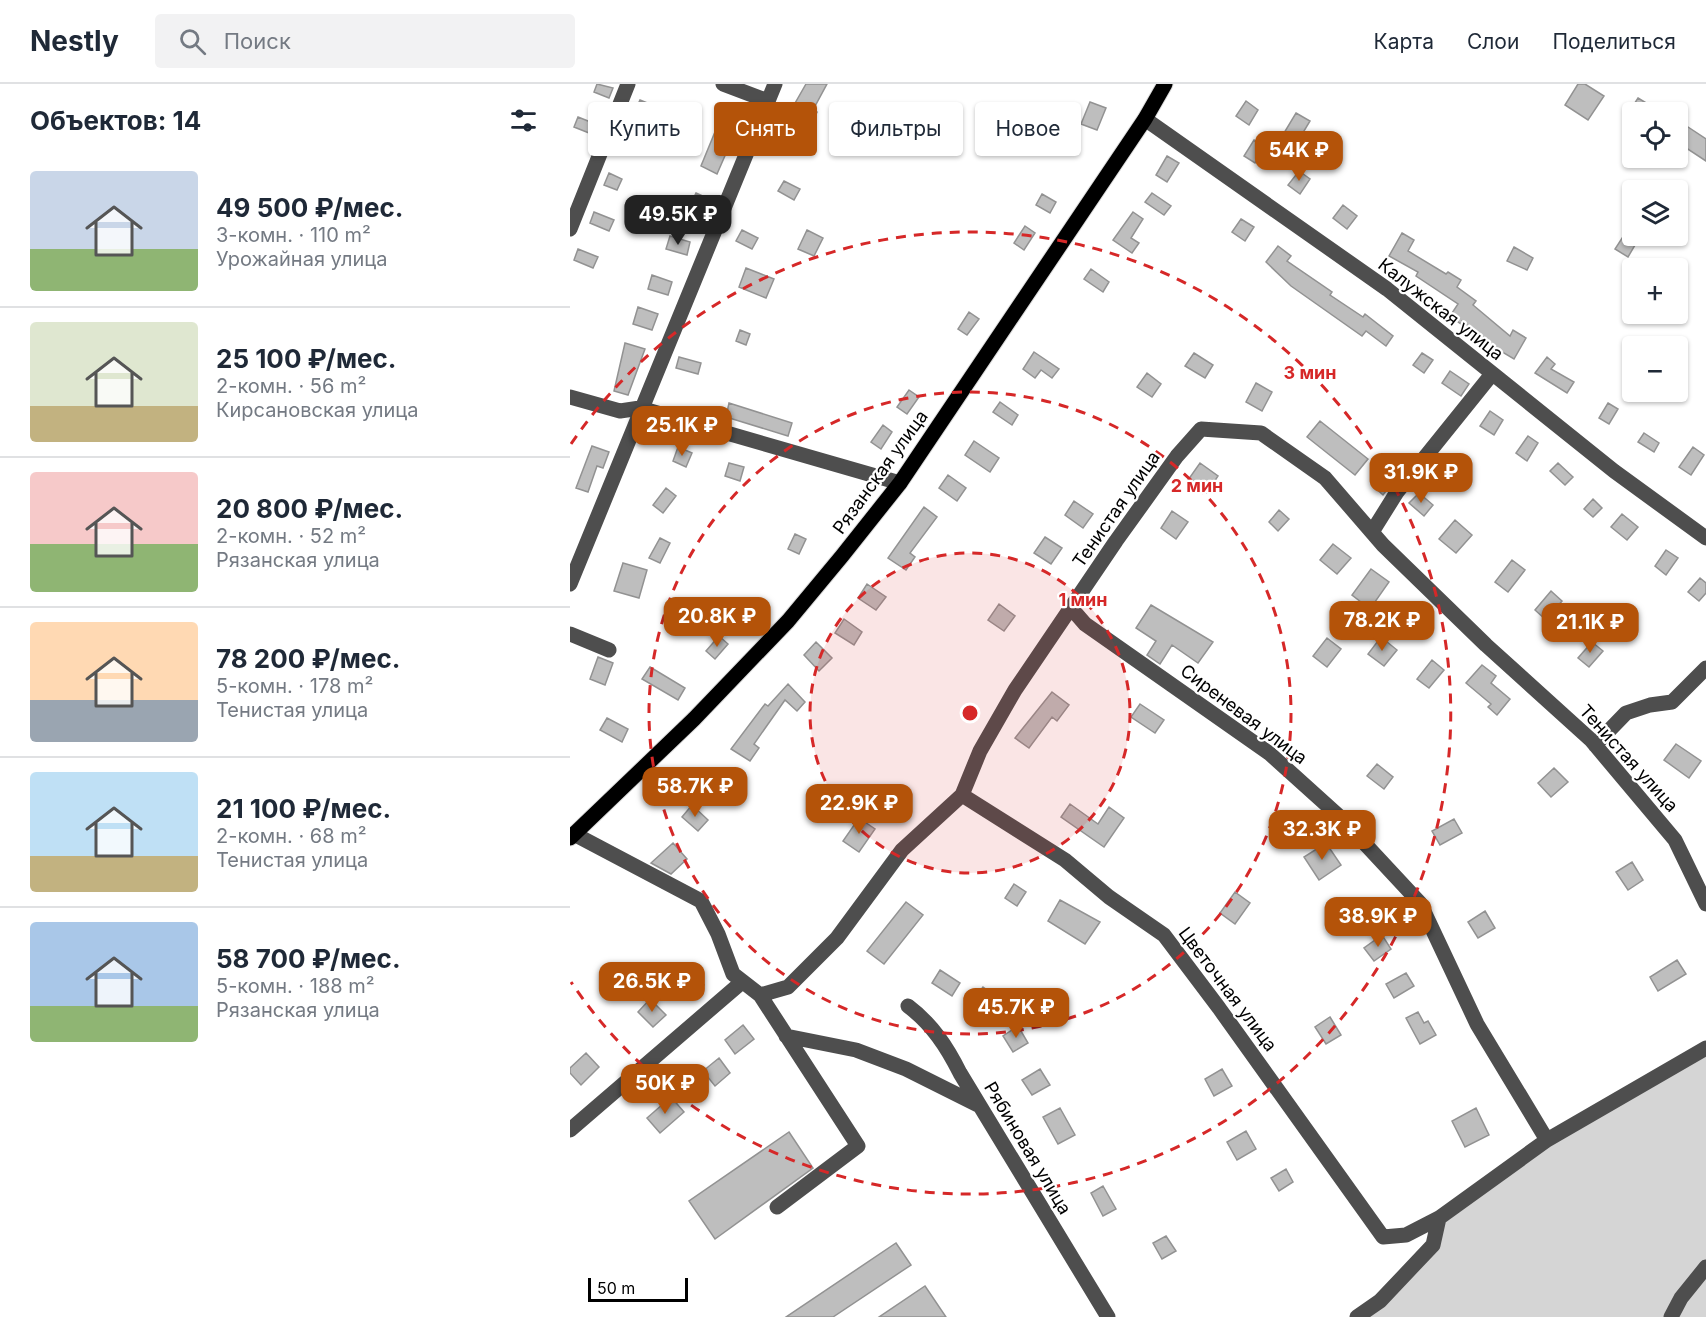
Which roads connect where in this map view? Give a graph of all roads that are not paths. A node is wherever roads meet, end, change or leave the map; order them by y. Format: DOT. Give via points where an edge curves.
graph roads {
  1 [pos="628,84"];
  2 [pos="723,84"];
  3 [pos="775,84"];
  4 [pos="1165,84"];
  5 [pos="768,101"];
  6 [pos="1145,119"];
  7 [pos="570,229"];
  8 [pos="1492,374"];
  9 [pos="570,397"];
  10 [pos="640,408"];
  11 [pos="900,483"];
  12 [pos="1372,532"];
  13 [pos="1706,538"];
  14 [pos="570,584"];
  15 [pos="1072,609"];
  16 [pos="570,634"];
  17 [pos="609,650"];
  18 [pos="1706,668"];
  19 [pos="1595,745"];
  20 [pos="962,795"];
  21 [pos="572,836"];
  22 [pos="1706,904"];
  23 [pos="742,982"];
  24 [pos="760,995"];
  25 [pos="908,1006"];
  26 [pos="786,1036"];
  27 [pos="1706,1048"];
  28 [pos="980,1106"];
  29 [pos="570,1130"];
  30 [pos="1547,1140"];
  31 [pos="777,1207"];
  32 [pos="1439,1218"];
  33 [pos="1706,1267"];
  34 [pos="1108,1317"];
  35 [pos="1357,1317"];
  36 [pos="1671,1317"];
  1 -- 7 [label="street"];
  2 -- 5 [label="street"];
  3 -- 5 [label="street"];
  4 -- 6 [label="main road, Рязанская улица"];
  5 -- 10 [label="street"];
  6 -- 8 [label="street, Калужская улица" via="1386,289"];
  6 -- 11 [label="main road, Рязанская улица"];
  8 -- 12 [label="street" via="1397,492"];
  8 -- 13 [label="street, Калужская улица"];
  9 -- 10 [label="street" via="620,411"];
  10 -- 11 [label="street"];
  10 -- 14 [label="street"];
  11 -- 21 [label="main road, Рязанская улица" via="788,621 694,719"];
  12 -- 15 [label="street, Тенистая улица" via="1325,478 1261,432 1202,429 1177,456"];
  12 -- 19 [label="street, Тенистая улица"];
  15 -- 20 [label="street, Тенистая улица" via="1015,690 980,751"];
  15 -- 30 [label="street, Сиреневая улица" via="1085,624 1269,753 1340,817 1420,903 1477,1024"];
  16 -- 17 [label="street"];
  18 -- 19 [label="street" via="1672,702 1626,713"];
  19 -- 22 [label="street, Тенистая улица" via="1675,840"];
  20 -- 24 [label="street, Тенистая улица" via="902,850 829,946 788,987"];
  20 -- 32 [label="street, Цветочная улица" via="1065,860 1108,897 1164,936 1383,1237 1406,1235"];
  21 -- 23 [label="street" via="701,901 733,975"];
  23 -- 24 [label="street"];
  23 -- 29 [label="street"];
  24 -- 26 [label="street"];
  25 -- 28 [label="street, Рябиновая улица" via="946,1045"];
  26 -- 28 [label="street" via="856,1050"];
  26 -- 31 [label="street" via="858,1146"];
  27 -- 30 [label="street"];
  28 -- 34 [label="street, Рябиновая улица"];
  30 -- 32 [label="street"];
  32 -- 35 [label="street" via="1433,1245 1380,1301"];
  33 -- 36 [label="street"];
}
